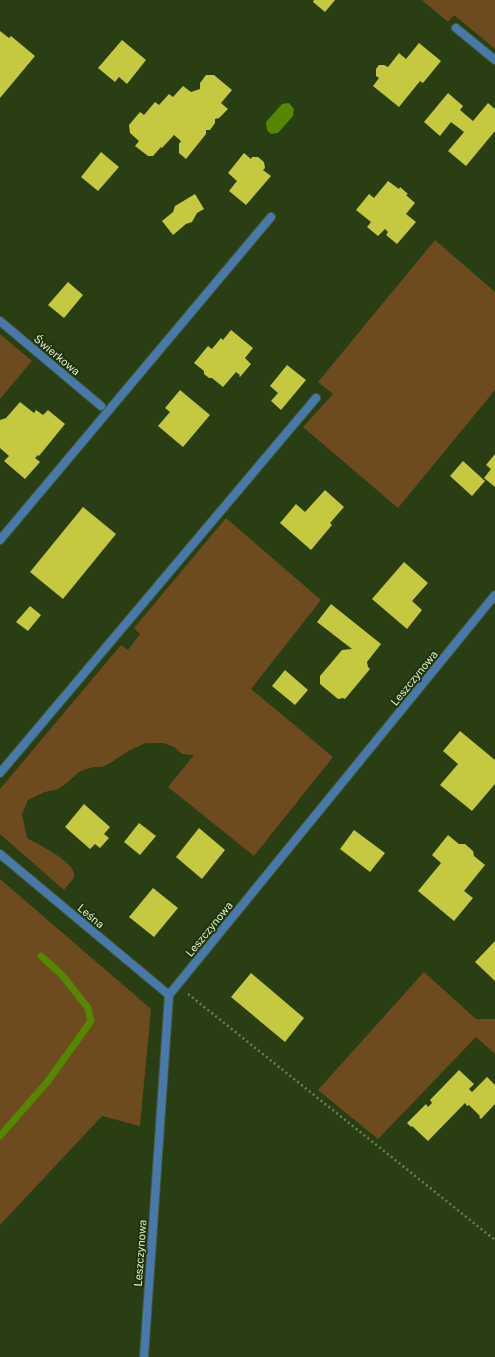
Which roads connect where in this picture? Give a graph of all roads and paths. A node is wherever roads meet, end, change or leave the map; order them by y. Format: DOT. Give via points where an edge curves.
graph roads {
  1 [pos="456,28"];
  2 [pos="495,60"];
  3 [pos="271,217"];
  4 [pos="0,321"];
  5 [pos="316,398"];
  6 [pos="101,406"];
  7 [pos="0,540"];
  8 [pos="495,595"];
  9 [pos="0,773"];
  10 [pos="0,854"];
  11 [pos="177,985"];
  12 [pos="169,995"];
  13 [pos="495,1240"];
  14 [pos="144,1357"];
  1 -- 2 [label="street"];
  3 -- 7 [label="street"];
  4 -- 6 [label="street, Świerkowa"];
  5 -- 9 [label="street"];
  8 -- 11 [label="street, Leszczynowa"];
  10 -- 12 [label="street, Leśna"];
  11 -- 12 [label="street, Leszczynowa"];
  11 -- 13 [label="path"];
  12 -- 14 [label="street, Leszczynowa"];
}
